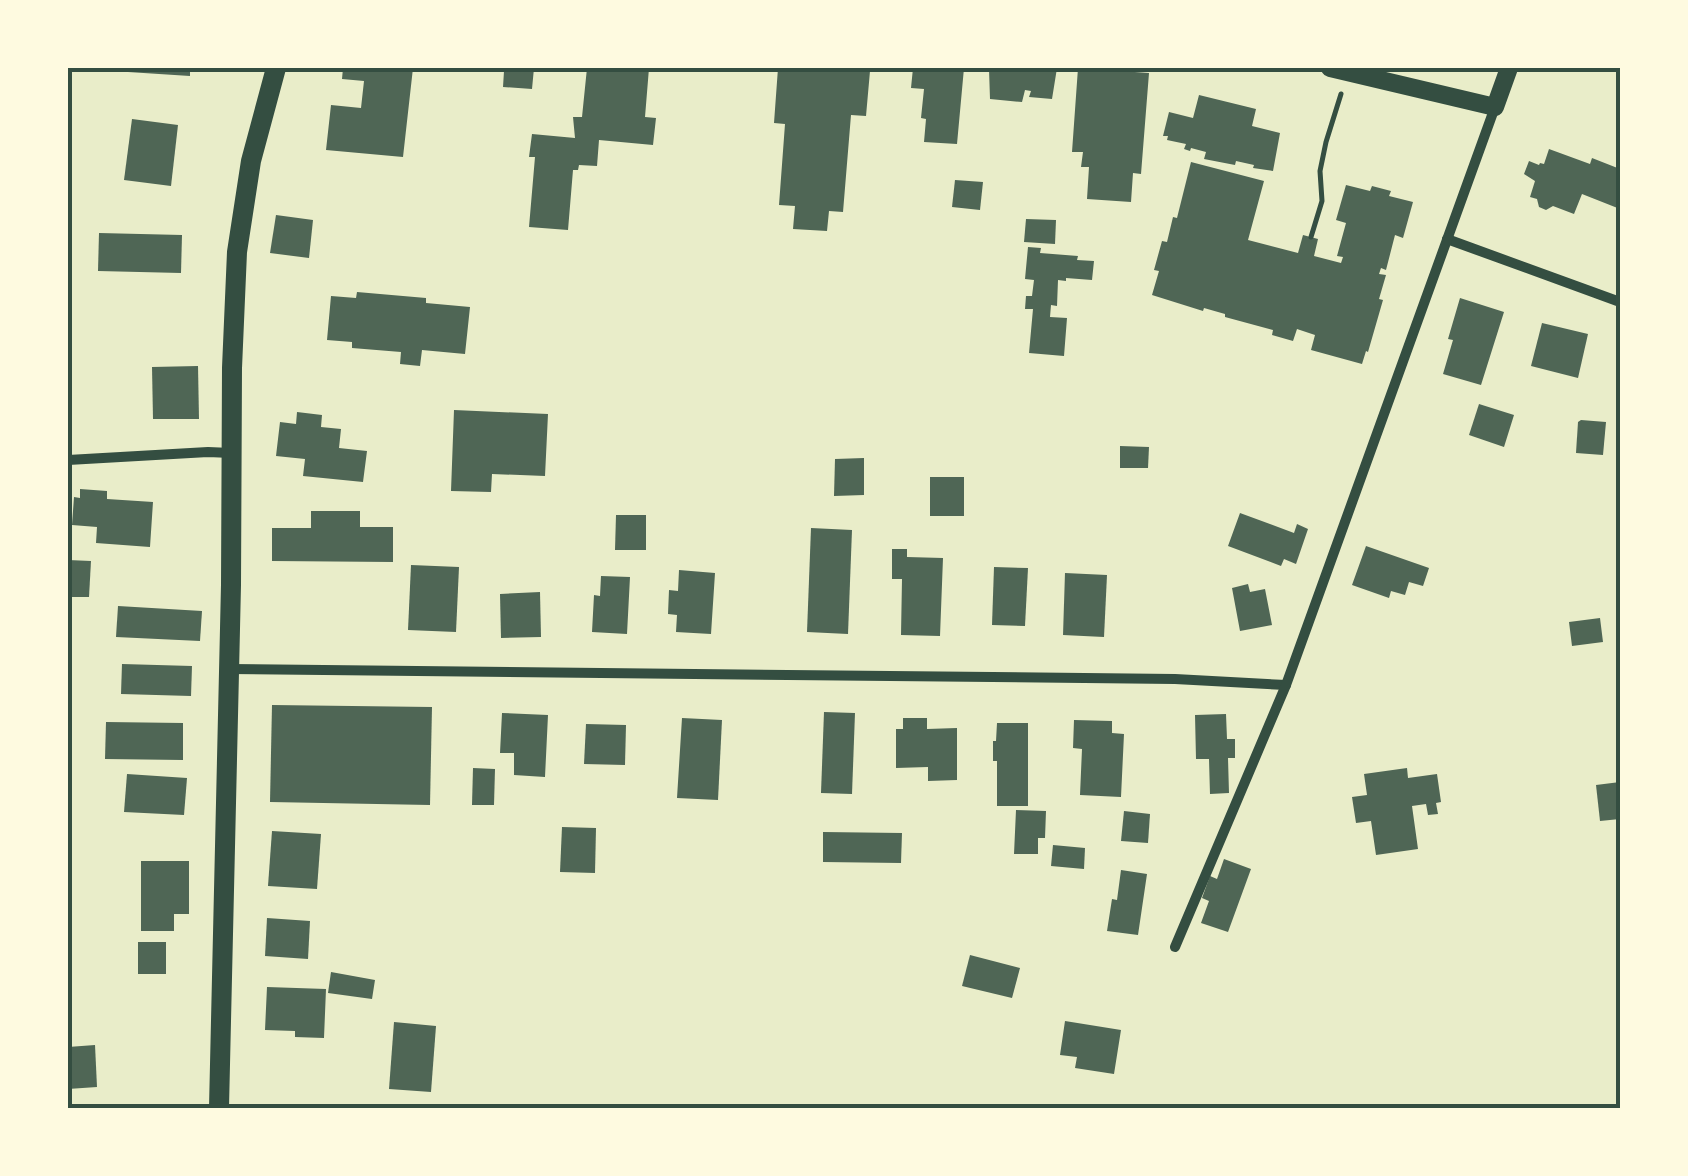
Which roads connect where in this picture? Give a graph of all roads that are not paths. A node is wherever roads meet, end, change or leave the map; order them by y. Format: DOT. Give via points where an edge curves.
graph roads {
  1 [pos="276,68"];
  2 [pos="1509,68"];
  3 [pos="1339,70"];
  4 [pos="1496,107"];
  5 [pos="1447,239"];
  6 [pos="1620,302"];
  7 [pos="231,454"];
  8 [pos="68,460"];
  9 [pos="228,669"];
  10 [pos="1286,684"];
  11 [pos="1175,947"];
  12 [pos="219,1108"];
  1 -- 7 [label="main road" via="251,161 237,252"];
  2 -- 4 [label="street"];
  3 -- 4 [label="street"];
  4 -- 5 [label="street"];
  5 -- 6 [label="street"];
  5 -- 10 [label="street"];
  7 -- 8 [label="street"];
  7 -- 9 [label="main road"];
  9 -- 10 [label="street"];
  9 -- 12 [label="main road"];
  10 -- 11 [label="street"];
}
